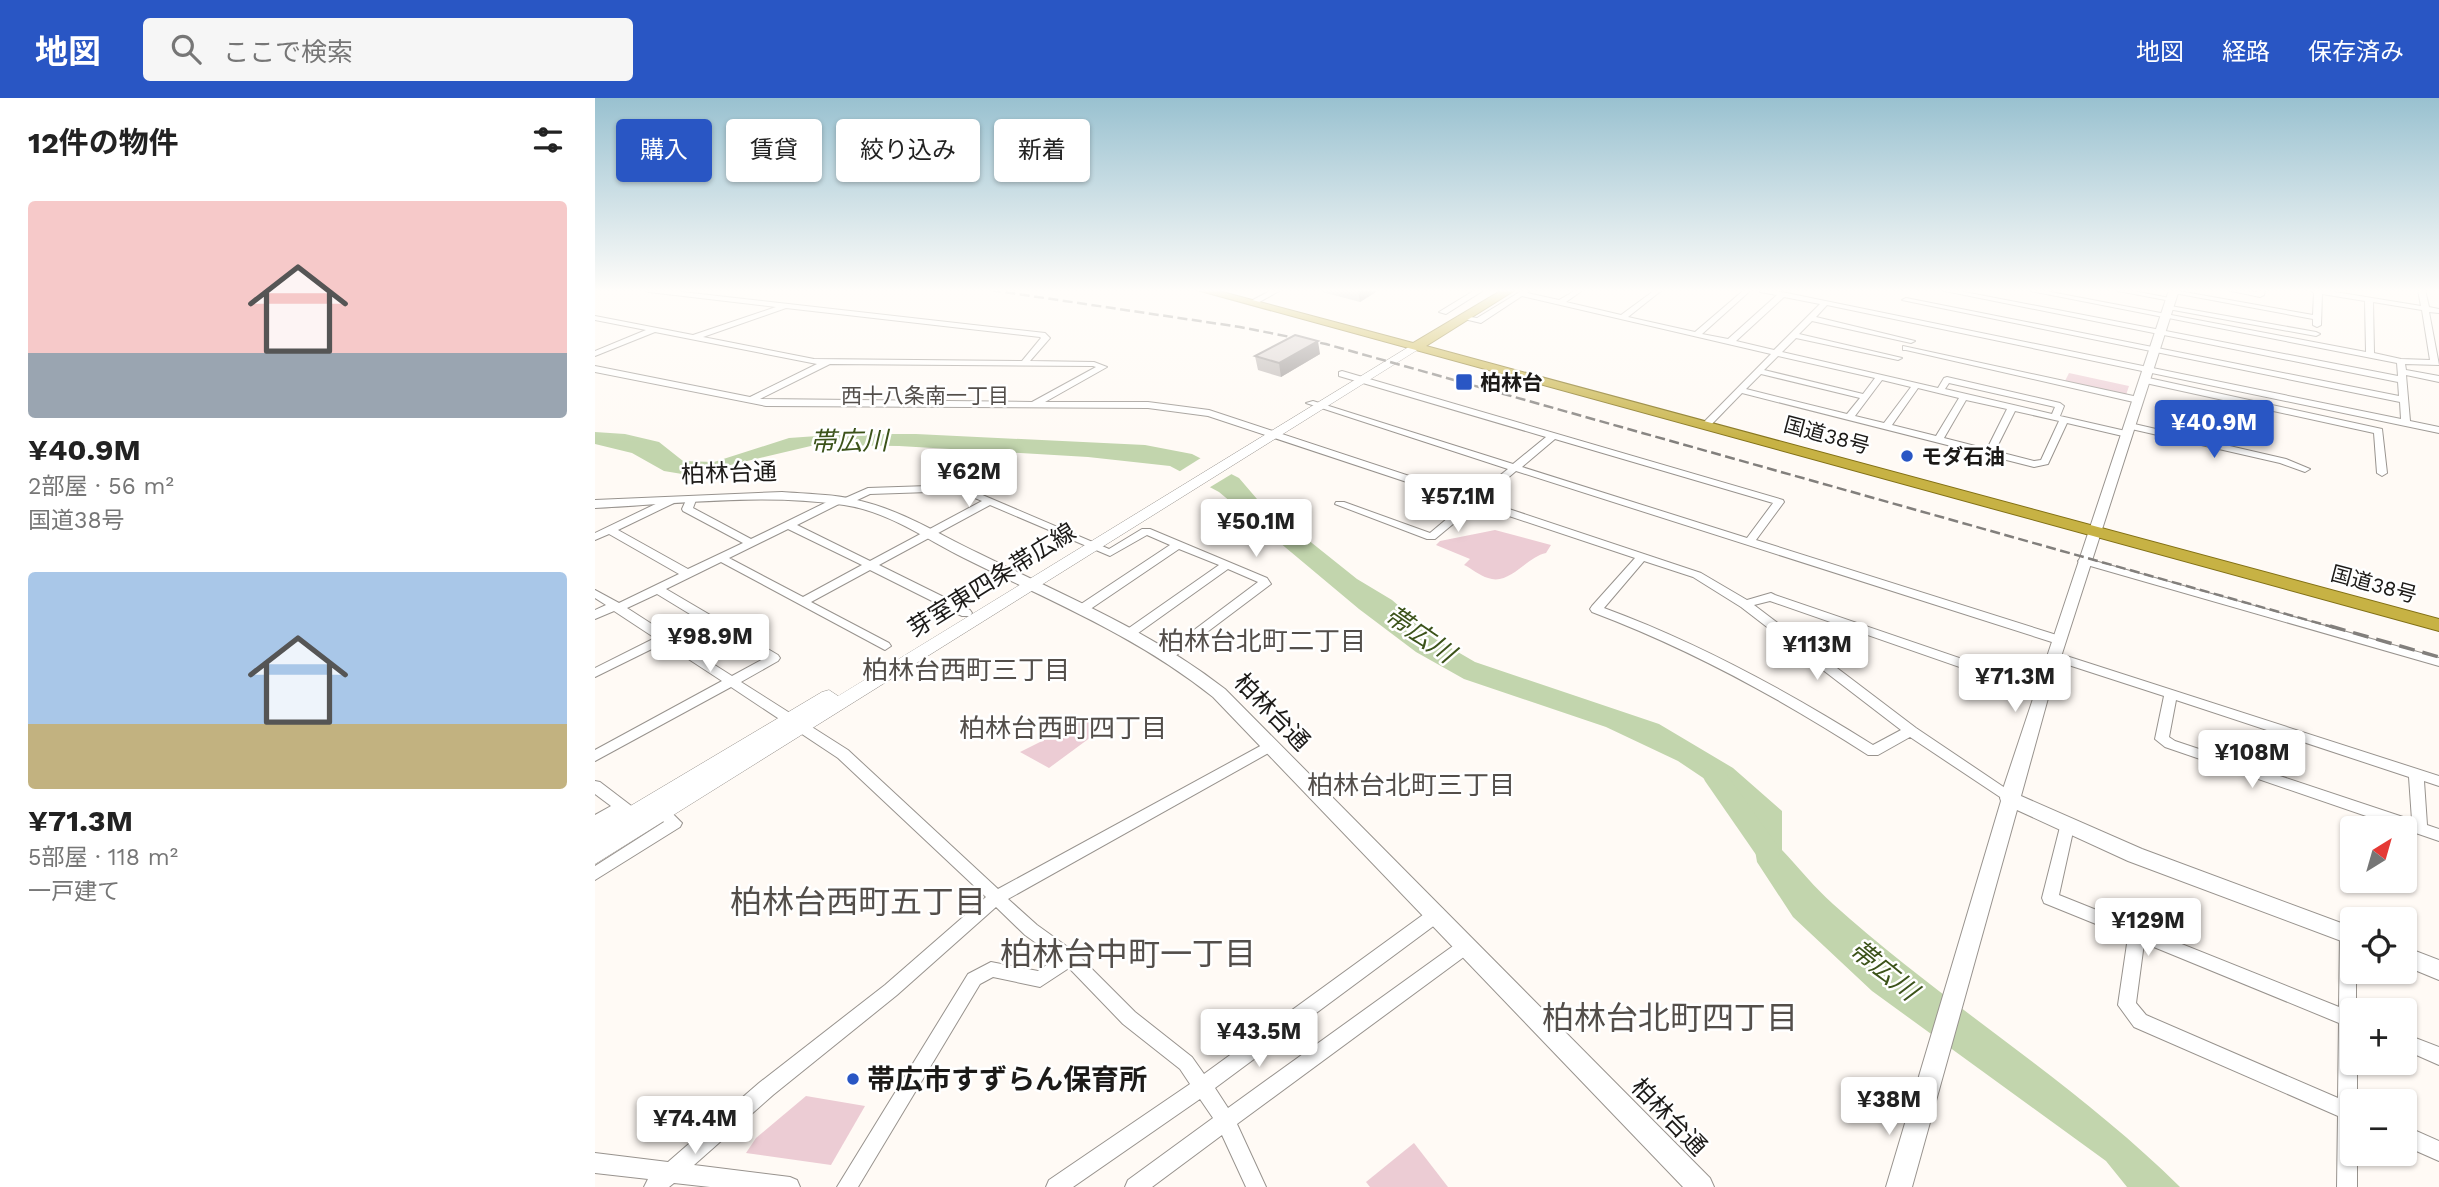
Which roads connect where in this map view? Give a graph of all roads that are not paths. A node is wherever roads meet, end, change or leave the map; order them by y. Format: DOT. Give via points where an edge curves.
graph roads {
  1 [pos="627,341"];
  2 [pos="713,341"];
  3 [pos="1044,341"];
  4 [pos="1402,341"];
  5 [pos="1418,341"];
  6 [pos="1725,341"];
  7 [pos="1788,341"];
  8 [pos="1820,341"];
  9 [pos="1897,341"];
  10 [pos="1911,341"];
  11 [pos="2009,341"];
  12 [pos="2081,341"];
  13 [pos="2111,341"];
  14 [pos="2157,341"];
  15 [pos="2199,341"];
  16 [pos="2304,341"];
  17 [pos="2315,341"];
  18 [pos="2370,341"];
  19 [pos="2433,341"];
  20 [pos="1730,342"];
  21 [pos="1414,344"];
  22 [pos="1909,344"];
  23 [pos="2315,344"];
  24 [pos="2154,350"];
  25 [pos="1776,353"];
  26 [pos="595,354"];
  27 [pos="2075,355"];
  28 [pos="2370,355"];
  29 [pos="2281,357"];
  30 [pos="1898,358"];
  31 [pos="2401,361"];
  32 [pos="827,362"];
  33 [pos="2437,362"];
  34 [pos="1024,363"];
  35 [pos="595,369"];
  36 [pos="1759,371"];
  37 [pos="2147,373"];
  38 [pos="2279,374"];
  39 [pos="2403,376"];
  40 [pos="1353,377"];
  41 [pos="1882,377"];
  42 [pos="2439,379"];
  43 [pos="1916,385"];
  44 [pos="1741,390"];
  45 [pos="1940,391"];
  46 [pos="2277,396"];
  47 [pos="1865,397"];
  48 [pos="1964,397"];
  49 [pos="2138,400"];
  50 [pos="2404,400"];
  51 [pos="749,401"];
  52 [pos="1033,405"];
  53 [pos="1316,405"];
  54 [pos="2012,408"];
  55 [pos="1850,417"];
  56 [pos="2059,419"];
  57 [pos="1708,423"];
  58 [pos="2406,423"];
  59 [pos="1887,426"];
  60 [pos="2128,430"];
  61 [pos="2439,430"];
  62 [pos="1270,432"];
  63 [pos="1553,436"];
  64 [pos="1939,439"];
  65 [pos="1990,452"];
  66 [pos="1514,467"];
  67 [pos="2305,469"];
  68 [pos="2382,473"];
  69 [pos="691,500"];
  70 [pos="843,501"];
  71 [pos="991,501"];
  72 [pos="1473,501"];
  73 [pos="670,502"];
  74 [pos="595,504"];
  75 [pos="1341,504"];
  76 [pos="789,526"];
  77 [pos="2096,528"];
  78 [pos="611,531"];
  79 [pos="927,534"];
  80 [pos="595,537"];
  81 [pos="1750,541"];
  82 [pos="1089,543"];
  83 [pos="751,544"];
  84 [pos="1179,544"];
  85 [pos="1642,557"];
  86 [pos="721,558"];
  87 [pos="2084,561"];
  88 [pos="1228,564"];
  89 [pos="871,565"];
  90 [pos="688,574"];
  91 [pos="1025,582"];
  92 [pos="657,589"];
  93 [pos="595,593"];
  94 [pos="802,602"];
  95 [pos="1745,604"];
  96 [pos="616,607"];
  97 [pos="1082,609"];
  98 [pos="966,612"];
  99 [pos="595,615"];
  100 [pos="2439,617"];
  101 [pos="712,622"];
  102 [pos="2439,625"];
  103 [pos="1130,633"];
  104 [pos="668,640"];
  105 [pos="885,646"];
  106 [pos="2057,648"];
  107 [pos="1170,654"];
  108 [pos="2439,662"];
  109 [pos="595,673"];
  110 [pos="733,681"];
  111 [pos="2042,691"];
  112 [pos="2171,694"];
  113 [pos="797,722"];
  114 [pos="1911,731"];
  115 [pos="1269,747"];
  116 [pos="595,756"];
  117 [pos="2416,773"];
  118 [pos="2439,780"];
  119 [pos="595,786"];
  120 [pos="2009,798"];
  121 [pos="627,810"];
  122 [pos="663,813"];
  123 [pos="595,822"];
  124 [pos="2067,827"];
  125 [pos="2420,829"];
  126 [pos="2439,835"];
  127 [pos="595,838"];
  128 [pos="595,855"];
  129 [pos="595,874"];
  130 [pos="996,898"];
  131 [pos="1437,914"];
  132 [pos="2340,932"];
  133 [pos="2137,934"];
  134 [pos="1466,946"];
  135 [pos="1070,958"];
  136 [pos="2417,961"];
  137 [pos="2439,970"];
  138 [pos="2340,1015"];
  139 [pos="2417,1047"];
  140 [pos="2439,1056"];
  141 [pos="1203,1086"];
  142 [pos="2340,1107"];
  143 [pos="1225,1119"];
  144 [pos="2417,1141"];
  145 [pos="2439,1151"];
  146 [pos="595,1163"];
  147 [pos="2348,1166"];
  148 [pos="671,1173"];
  149 [pos="654,1187"];
  150 [pos="790,1187"];
  151 [pos="847,1187"];
  152 [pos="1056,1187"];
  153 [pos="1136,1187"];
  154 [pos="1256,1187"];
  155 [pos="1701,1187"];
  156 [pos="1899,1187"];
  157 [pos="2347,1187"];
  1 -- 26 [label="street"];
  2 -- 32 [label="street"];
  3 -- 34 [label="street"];
  4 -- 21 [label="highway, 国道38号"];
  5 -- 21 [label="highway"];
  6 -- 20 [label="street"];
  7 -- 25 [label="street"];
  8 -- 30 [label="street"];
  9 -- 22 [label="street"];
  10 -- 22 [label="street"];
  11 -- 27 [label="street"];
  12 -- 27 [label="street"];
  13 -- 24 [label="street"];
  14 -- 24 [label="street"];
  15 -- 29 [label="street"];
  16 -- 23 [label="street"];
  17 -- 23 [label="street"];
  18 -- 28 [label="street"];
  19 -- 33 [label="street"];
  20 -- 25 [label="street"];
  21 -- 40 [label="main road, 芽室東四条帯広線"];
  21 -- 57 [label="highway, 国道38号"];
  22 -- 30 [label="street"];
  22 -- 49 [label="street"];
  23 -- 28 [label="street"];
  24 -- 37 [label="street"];
  24 -- 38 [label="street"];
  25 -- 36 [label="street"];
  25 -- 41 [label="street"];
  27 -- 37 [label="street"];
  28 -- 31 [label="street"];
  29 -- 38 [label="street"];
  29 -- 39 [label="street"];
  30 -- 41 [label="street"];
  31 -- 33 [label="street"];
  31 -- 39 [label="street"];
  32 -- 34 [label="street"];
  32 -- 51 [label="street"];
  34 -- 52 [label="street" via="1103,367"];
  35 -- 51 [label="street"];
  36 -- 44 [label="street"];
  36 -- 47 [label="street"];
  37 -- 46 [label="street"];
  37 -- 49 [label="street"];
  37 -- 68 [label="street" via="2379,431"];
  38 -- 46 [label="street"];
  38 -- 50 [label="street"];
  39 -- 42 [label="street"];
  39 -- 50 [label="street"];
  40 -- 53 [label="main road, 芽室東四条帯広線"];
  40 -- 63 [label="street"];
  41 -- 43 [label="street"];
  41 -- 47 [label="street"];
  43 -- 45 [label="street"];
  43 -- 59 [label="street"];
  44 -- 55 [label="street"];
  44 -- 57 [label="street"];
  45 -- 48 [label="street"];
  45 -- 56 [label="street" via="1947,380 2060,407"];
  46 -- 58 [label="street"];
  47 -- 55 [label="street"];
  48 -- 54 [label="street"];
  48 -- 64 [label="street"];
  49 -- 60 [label="street"];
  50 -- 58 [label="street"];
  51 -- 52 [label="street"];
  52 -- 62 [label="street" via="1182,408"];
  53 -- 62 [label="main road, 芽室東四条帯広線"];
  53 -- 66 [label="street"];
  54 -- 56 [label="street"];
  54 -- 65 [label="street"];
  55 -- 59 [label="street"];
  56 -- 60 [label="street"];
  56 -- 65 [label="street" via="2045,462 2034,464"];
  57 -- 77 [label="highway, 国道38号"];
  58 -- 61 [label="street"];
  59 -- 64 [label="street"];
  60 -- 67 [label="street"];
  60 -- 77 [label="street"];
  62 -- 72 [label="street"];
  62 -- 82 [label="main road, 芽室東四条帯広線"];
  63 -- 66 [label="street"];
  63 -- 81 [label="street" via="1779,502"];
  64 -- 65 [label="street"];
  66 -- 72 [label="street"];
  66 -- 81 [label="street"];
  69 -- 70 [label="street, 柏林台通" via="807,497"];
  69 -- 73 [label="street, 柏林台通"];
  69 -- 83 [label="street" via="687,509"];
  70 -- 71 [label="street" via="868,491 949,487"];
  70 -- 76 [label="street"];
  70 -- 79 [label="street, 柏林台通"];
  71 -- 79 [label="street"];
  71 -- 82 [label="street"];
  72 -- 75 [label="street" via="1431,537"];
  72 -- 85 [label="street"];
  73 -- 74 [label="street, 柏林台通"];
  73 -- 78 [label="street"];
  76 -- 83 [label="street"];
  76 -- 89 [label="street"];
  77 -- 87 [label="street"];
  77 -- 100 [label="highway, 国道38号"];
  77 -- 102 [label="highway, 国道38号"];
  78 -- 80 [label="street"];
  78 -- 90 [label="street"];
  79 -- 89 [label="street"];
  79 -- 91 [label="street, 柏林台通"];
  81 -- 106 [label="street"];
  82 -- 84 [label="street" via="1110,553 1146,531"];
  82 -- 91 [label="main road, 芽室東四条帯広線"];
  83 -- 86 [label="street"];
  84 -- 88 [label="street"];
  84 -- 97 [label="street"];
  85 -- 95 [label="street" via="1697,575"];
  85 -- 114 [label="street" via="1596,609 1660,631 1734,667 1873,751"];
  86 -- 90 [label="street"];
  86 -- 94 [label="street"];
  87 -- 106 [label="street"];
  87 -- 108 [label="street"];
  88 -- 103 [label="street"];
  88 -- 107 [label="street" via="1265,584"];
  89 -- 94 [label="street"];
  89 -- 98 [label="street"];
  90 -- 92 [label="street"];
  91 -- 97 [label="street, 柏林台通"];
  91 -- 98 [label="main road, 芽室東四条帯広線"];
  91 -- 113 [label="main road, 芽室東四条帯広線"];
  92 -- 96 [label="street"];
  92 -- 101 [label="street"];
  93 -- 96 [label="street"];
  94 -- 105 [label="street"];
  95 -- 111 [label="street" via="1771,597"];
  95 -- 114 [label="street"];
  96 -- 99 [label="street"];
  96 -- 104 [label="street"];
  97 -- 103 [label="street, 柏林台通"];
  98 -- 113 [label="main road, 芽室東四条帯広線"];
  101 -- 104 [label="street"];
  101 -- 110 [label="street" via="773,658"];
  103 -- 107 [label="street, 柏林台通"];
  104 -- 109 [label="street"];
  104 -- 110 [label="street"];
  106 -- 111 [label="street"];
  106 -- 112 [label="street"];
  107 -- 115 [label="street, 柏林台通" via="1219,693"];
  110 -- 113 [label="street"];
  110 -- 116 [label="street"];
  111 -- 120 [label="street"];
  112 -- 117 [label="street"];
  112 -- 125 [label="street" via="2162,739 2170,744"];
  113 -- 121 [label="main road, 芽室東四条帯広線"];
  113 -- 122 [label="main road, 芽室東四条帯広線"];
  113 -- 130 [label="street" via="843,754"];
  114 -- 120 [label="street"];
  115 -- 130 [label="street"];
  115 -- 131 [label="street, 柏林台通"];
  117 -- 118 [label="street"];
  117 -- 125 [label="street"];
  119 -- 121 [label="street"];
  120 -- 124 [label="street"];
  120 -- 156 [label="street"];
  121 -- 123 [label="street"];
  121 -- 127 [label="main road, 芽室東四条帯広線"];
  122 -- 128 [label="main road, 芽室東四条帯広線"];
  122 -- 129 [label="street" via="675,823"];
  124 -- 132 [label="street"];
  124 -- 133 [label="street" via="2050,898"];
  125 -- 126 [label="street"];
  130 -- 135 [label="street"];
  130 -- 148 [label="street"];
  131 -- 134 [label="street, 柏林台通"];
  131 -- 141 [label="street"];
  133 -- 138 [label="street"];
  133 -- 142 [label="street" via="2127,1005 2140,1021"];
  134 -- 143 [label="street"];
  134 -- 155 [label="street, 柏林台通"];
  135 -- 141 [label="street" via="1129,1018 1185,1063"];
  135 -- 151 [label="street" via="1040,979 991,969 974,979"];
  136 -- 137 [label="street"];
  139 -- 140 [label="street"];
  141 -- 143 [label="street"];
  141 -- 152 [label="street"];
  143 -- 153 [label="street"];
  143 -- 154 [label="street"];
  144 -- 145 [label="street"];
  146 -- 148 [label="street"];
  147 -- 157 [label="street"];
  148 -- 149 [label="street"];
  148 -- 150 [label="street"];
}
